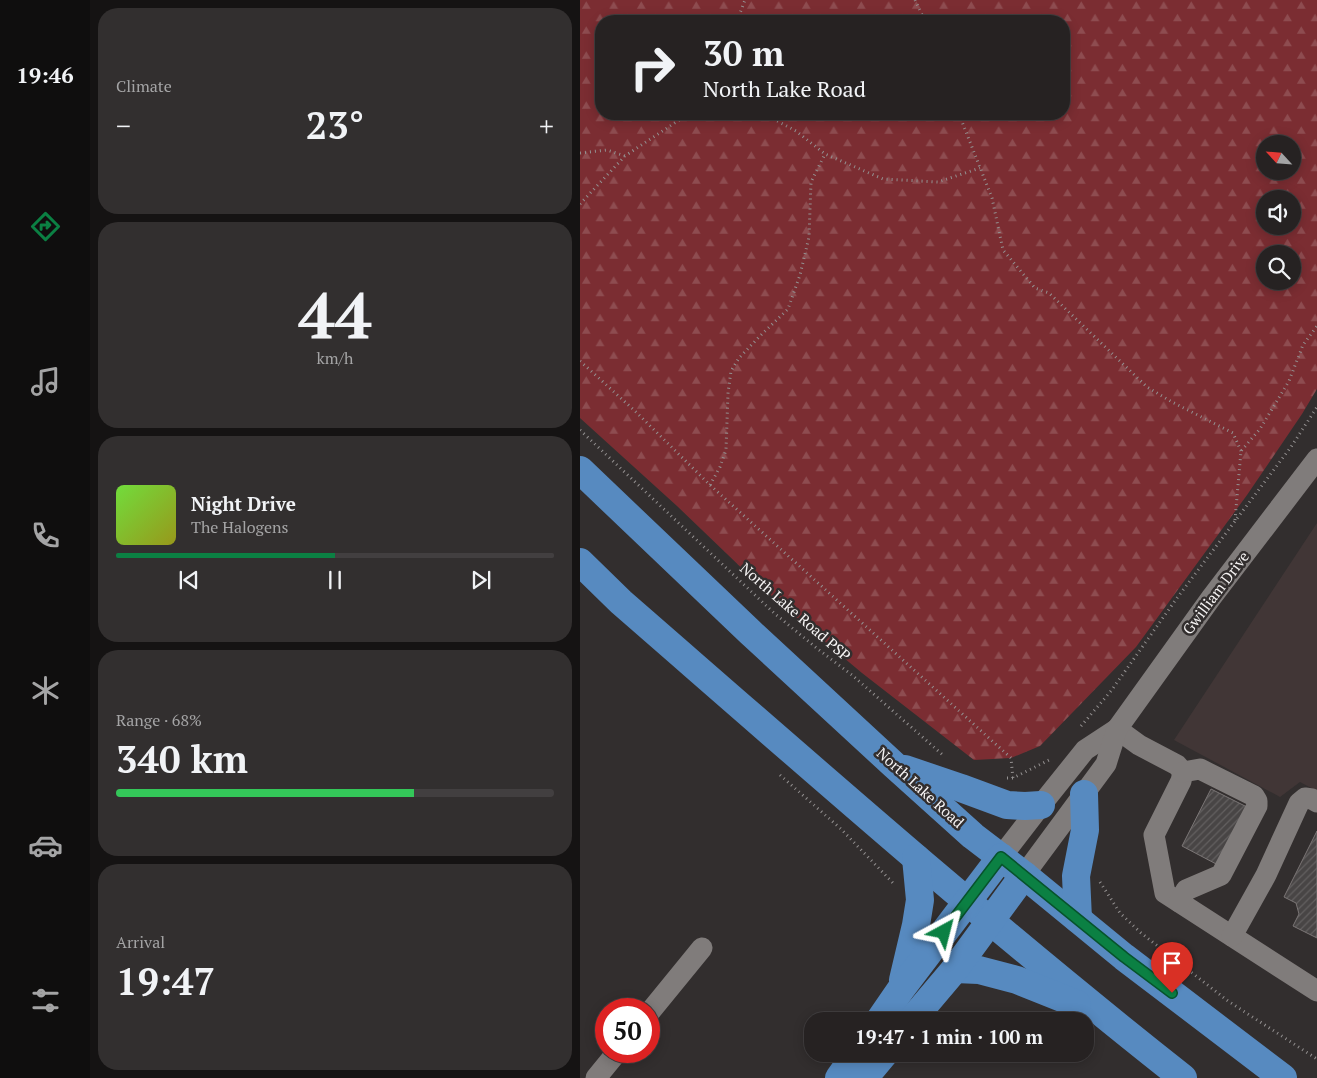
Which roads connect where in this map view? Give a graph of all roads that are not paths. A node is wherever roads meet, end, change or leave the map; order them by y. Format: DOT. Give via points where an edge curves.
graph roads {
  1 [pos="1317,459"];
  2 [pos="580,470"];
  3 [pos="580,562"];
  4 [pos="1118,729"];
  5 [pos="894,765"];
  6 [pos="1182,772"];
  7 [pos="1084,794"];
  8 [pos="1317,802"];
  9 [pos="1041,805"];
  10 [pos="1001,857"];
  11 [pos="916,858"];
  12 [pos="1024,875"];
  13 [pos="968,902"];
  14 [pos="1179,902"];
  15 [pos="1078,919"];
  16 [pos="991,921"];
  17 [pos="1232,936"];
  18 [pos="702,948"];
  19 [pos="955,969"];
  20 [pos="901,989"];
  21 [pos="1317,991"];
  22 [pos="660,1000"];
  23 [pos="884,1012"];
  24 [pos="919,1012"];
  25 [pos="1100,1013"];
  26 [pos="850,1062"];
  27 [pos="877,1062"];
  28 [pos="608,1063"];
  29 [pos="596,1078"];
  30 [pos="839,1078"];
  31 [pos="864,1078"];
  32 [pos="1182,1078"];
  33 [pos="1283,1078"];
  1 -- 4 [label="street, Gwilliam Drive" via="1211,598"];
  2 -- 5 [label="main road, North Lake Road"];
  3 -- 11 [label="main road" via="621,602"];
  4 -- 6 [label="street" via="1177,765"];
  4 -- 7 [label="street, Gwilliam Drive" via="1106,764"];
  4 -- 9 [label="street, Gwilliam Drive" via="1085,750"];
  5 -- 9 [label="main road" via="1007,805"];
  5 -- 10 [label="main road, North Lake Road"];
  6 -- 14 [label="street" via="1181,781 1154,835 1166,893"];
  6 -- 14 [label="street" via="1200,769 1254,796 1257,806 1221,875 1186,890"];
  7 -- 12 [label="street, Gwilliam Drive"];
  7 -- 15 [label="main road" via="1085,830 1076,876"];
  8 -- 17 [label="street" via="1306,798 1299,803 1266,875"];
  9 -- 10 [label="street, Gwilliam Drive"];
  10 -- 12 [label="main road, North Lake Road"];
  10 -- 13 [label="main road"];
  11 -- 13 [label="main road"];
  11 -- 20 [label="main road" via="920,900"];
  12 -- 15 [label="main road, North Lake Road"];
  12 -- 16 [label="main road"];
  13 -- 16 [label="main road"];
  13 -- 20 [label="main road"];
  14 -- 17 [label="street"];
  15 -- 33 [label="main road, North Lake Road"];
  16 -- 19 [label="main road"];
  16 -- 25 [label="main road"];
  17 -- 21 [label="street"];
  18 -- 22 [label="street"];
  19 -- 24 [label="main road"];
  19 -- 25 [label="main road" via="979,970 1017,980"];
  20 -- 23 [label="main road"];
  25 -- 32 [label="main road"];
  26 -- 30 [label="main road"];
  27 -- 31 [label="main road"];
  28 -- 29 [label="street"];
}
